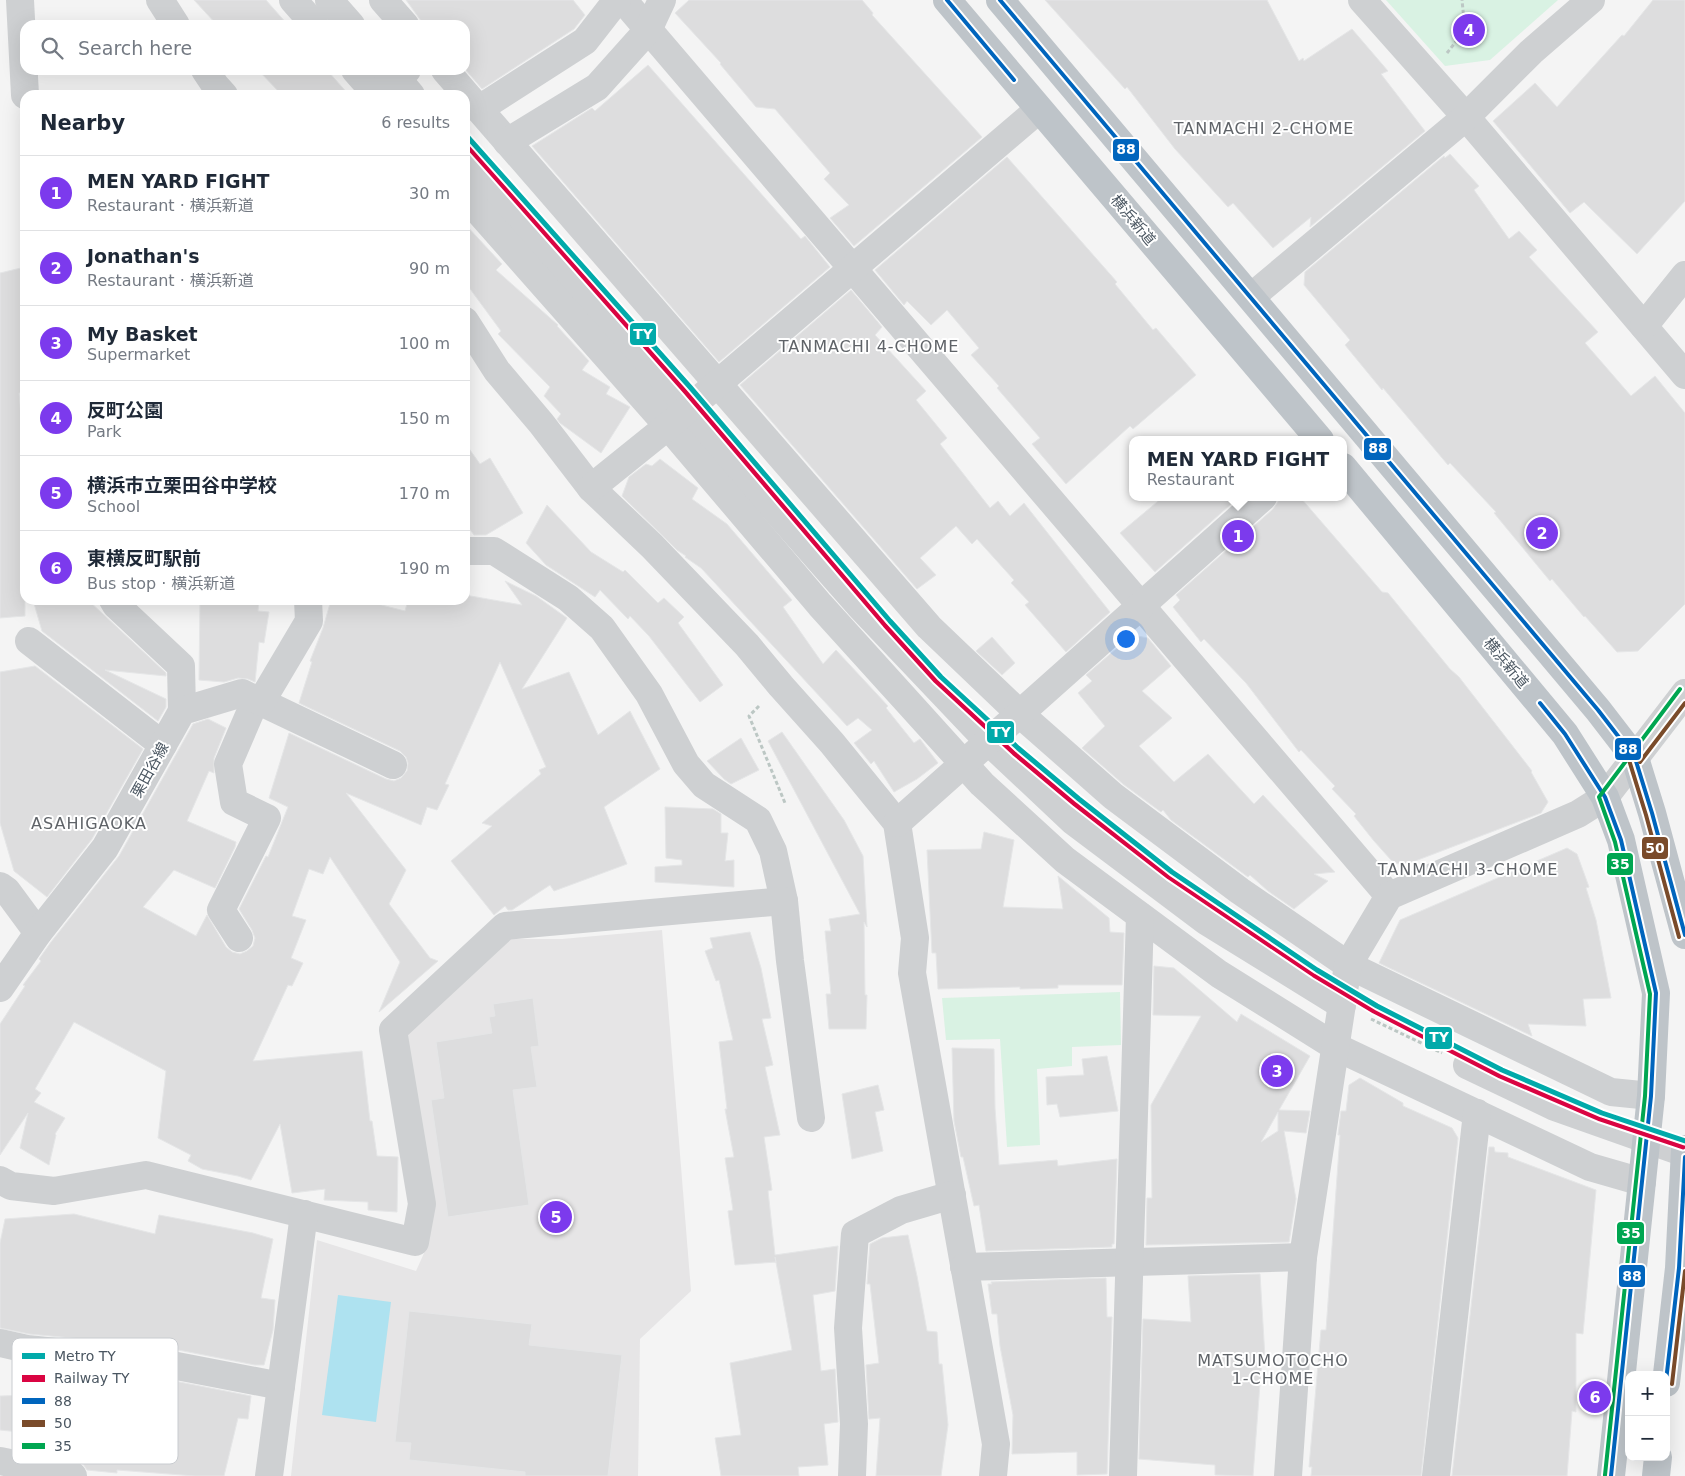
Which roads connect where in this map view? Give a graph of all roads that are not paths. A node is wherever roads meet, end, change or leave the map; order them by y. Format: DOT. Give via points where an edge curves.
graph roads {
  1 [pos="20,0"];
  2 [pos="160,0"];
  3 [pos="293,0"];
  4 [pos="329,0"];
  5 [pos="383,0"];
  6 [pos="617,0"];
  7 [pos="622,0"];
  8 [pos="662,0"];
  9 [pos="1000,0"];
  10 [pos="1362,0"];
  11 [pos="1591,0"];
  12 [pos="954,2"];
  13 [pos="21,20"];
  14 [pos="173,20"];
  15 [pos="311,20"];
  16 [pos="347,20"];
  17 [pos="401,20"];
  18 [pos="648,30"];
  19 [pos="25,75"];
  20 [pos="208,75"];
  21 [pos="369,75"];
  22 [pos="448,75"];
  23 [pos="393,84"];
  24 [pos="26,90"];
  25 [pos="220,90"];
  26 [pos="462,90"];
  27 [pos="470,99"];
  28 [pos="479,109"];
  29 [pos="1038,110"];
  30 [pos="1466,117"];
  31 [pos="507,142"];
  32 [pos="470,164"];
  33 [pos="470,201"];
  34 [pos="852,269"];
  35 [pos="1685,275"];
  36 [pos="1251,297"];
  37 [pos="1644,326"];
  38 [pos="470,329"];
  39 [pos="1685,374"];
  40 [pos="718,384"];
  41 [pos="677,418"];
  42 [pos="1317,436"];
  43 [pos="1347,472"];
  44 [pos="591,488"];
  45 [pos="1259,501"];
  46 [pos="470,551"];
  47 [pos="116,605"];
  48 [pos="308,605"];
  49 [pos="1141,606"];
  50 [pos="30,640"];
  51 [pos="1685,693"];
  52 [pos="259,700"];
  53 [pos="182,712"];
  54 [pos="1020,714"];
  55 [pos="989,742"];
  56 [pos="163,745"];
  57 [pos="1635,758"];
  58 [pos="964,764"];
  59 [pos="393,765"];
  60 [pos="1605,797"];
  61 [pos="897,823"];
  62 [pos="0,886"];
  63 [pos="1389,896"];
  64 [pos="784,901"];
  65 [pos="1140,916"];
  66 [pos="38,933"];
  67 [pos="1685,935"];
  68 [pos="239,938"];
  69 [pos="1348,965"];
  70 [pos="0,988"];
  71 [pos="1342,1005"];
  72 [pos="1336,1047"];
  73 [pos="1467,1065"];
  74 [pos="1651,1096"];
  75 [pos="1477,1114"];
  76 [pos="811,1118"];
  77 [pos="1685,1151"];
  78 [pos="0,1180"];
  79 [pos="1642,1182"];
  80 [pos="952,1195"];
  81 [pos="304,1214"];
  82 [pos="1303,1257"];
  83 [pos="1129,1262"];
  84 [pos="964,1267"];
  85 [pos="1682,1269"];
  86 [pos="178,1366"];
  87 [pos="1668,1371"];
  88 [pos="281,1386"];
  89 [pos="1658,1461"];
  90 [pos="14,1464"];
  91 [pos="72,1476"];
  92 [pos="269,1476"];
  93 [pos="852,1476"];
  94 [pos="993,1476"];
  95 [pos="1123,1476"];
  96 [pos="1288,1476"];
  97 [pos="1436,1476"];
  98 [pos="1610,1476"];
  99 [pos="1656,1476"];
  1 -- 13 [label="street"];
  2 -- 14 [label="street"];
  3 -- 15 [label="street"];
  4 -- 16 [label="street"];
  5 -- 17 [label="street"];
  6 -- 28 [label="street" via="585,41"];
  7 -- 18 [label="street"];
  8 -- 18 [label="street"];
  9 -- 36 [label="highway"];
  10 -- 30 [label="street"];
  11 -- 30 [label="street" via="1531,52"];
  12 -- 29 [label="highway, 横浜新道"];
  18 -- 31 [label="street" via="597,87"];
  18 -- 34 [label="street"];
  19 -- 24 [label="street"];
  20 -- 25 [label="street"];
  21 -- 23 [label="street"];
  22 -- 26 [label="street"];
  27 -- 28 [label="street"];
  28 -- 31 [label="street"];
  29 -- 34 [label="street"];
  29 -- 42 [label="highway, 横浜新道"];
  30 -- 36 [label="street"];
  30 -- 37 [label="street"];
  31 -- 40 [label="street"];
  32 -- 41 [label="street"];
  33 -- 41 [label="street"];
  34 -- 40 [label="street"];
  34 -- 49 [label="street"];
  35 -- 37 [label="street"];
  36 -- 57 [label="highway"];
  37 -- 39 [label="street"];
  38 -- 44 [label="street" via="496,371"];
  40 -- 41 [label="street"];
  40 -- 54 [label="street" via="928,627"];
  41 -- 44 [label="street"];
  41 -- 55 [label="street"];
  41 -- 58 [label="street" via="820,605"];
  43 -- 60 [label="highway, 横浜新道" via="1565,734"];
  44 -- 61 [label="street" via="747,645"];
  45 -- 49 [label="street"];
  46 -- 64 [label="street" via="494,551 568,598 602,628 649,694 686,764 704,785 758,820 773,851"];
  47 -- 53 [label="street" via="181,666"];
  48 -- 52 [label="street" via="309,621"];
  49 -- 54 [label="street"];
  49 -- 63 [label="street"];
  50 -- 56 [label="street"];
  51 -- 57 [label="street"];
  52 -- 53 [label="street" via="242,693"];
  52 -- 59 [label="street"];
  52 -- 68 [label="street" via="228,764 234,802 267,818 221,910"];
  53 -- 56 [label="street, 栗田谷線"];
  54 -- 55 [label="street"];
  54 -- 69 [label="street" via="1113,796 1240,891"];
  55 -- 58 [label="street"];
  55 -- 71 [label="street" via="1072,821 1159,886 1206,921"];
  56 -- 66 [label="street, 栗田谷線" via="106,848"];
  57 -- 60 [label="street"];
  57 -- 67 [label="highway"];
  58 -- 61 [label="street"];
  58 -- 65 [label="street" via="1065,860"];
  60 -- 63 [label="street" via="1578,814"];
  60 -- 74 [label="highway, 横浜新道" via="1621,840 1656,993"];
  61 -- 80 [label="street" via="915,938 912,973"];
  62 -- 66 [label="street"];
  63 -- 69 [label="street"];
  64 -- 76 [label="street"];
  64 -- 81 [label="street" via="505,926 393,1030 422,1204 414,1242"];
  65 -- 72 [label="street" via="1219,974"];
  65 -- 83 [label="street"];
  66 -- 70 [label="street, 栗田谷線"];
  69 -- 71 [label="street"];
  69 -- 74 [label="street" via="1611,1092"];
  71 -- 72 [label="street"];
  72 -- 75 [label="street"];
  72 -- 82 [label="street"];
  73 -- 77 [label="street" via="1555,1107"];
  74 -- 79 [label="highway, 横浜新道"];
  75 -- 79 [label="street" via="1590,1167"];
  75 -- 97 [label="street"];
  77 -- 85 [label="highway"];
  78 -- 81 [label="street" via="11,1186 54,1191 146,1175"];
  79 -- 98 [label="highway, 横浜新道"];
  80 -- 84 [label="street"];
  80 -- 93 [label="street" via="901,1210 855,1234 848,1328 854,1424"];
  81 -- 88 [label="street"];
  82 -- 83 [label="street"];
  82 -- 96 [label="street"];
  83 -- 84 [label="street"];
  83 -- 95 [label="street"];
  84 -- 94 [label="street" via="996,1444"];
  85 -- 87 [label="highway"];
  86 -- 88 [label="street"];
  88 -- 92 [label="street"];
  89 -- 99 [label="highway"];
  90 -- 91 [label="street"];
}
